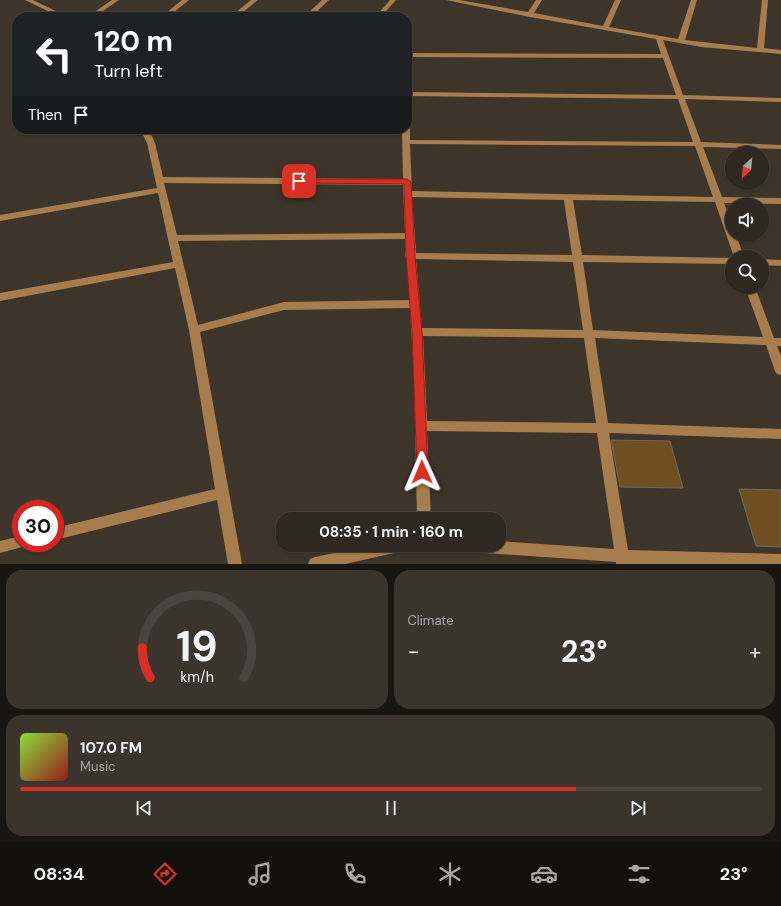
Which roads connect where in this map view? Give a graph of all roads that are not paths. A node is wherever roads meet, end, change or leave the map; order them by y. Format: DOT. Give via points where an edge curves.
graph roads {
  1 [pos="28,0"];
  2 [pos="51,0"];
  3 [pos="116,0"];
  4 [pos="186,0"];
  5 [pos="254,0"];
  6 [pos="326,0"];
  7 [pos="393,0"];
  8 [pos="449,0"];
  9 [pos="539,0"];
  10 [pos="618,0"];
  11 [pos="694,0"];
  12 [pos="765,0"];
  13 [pos="462,1"];
  14 [pos="41,6"];
  15 [pos="54,12"];
  16 [pos="98,12"];
  17 [pos="170,12"];
  18 [pos="239,12"];
  19 [pos="313,12"];
  20 [pos="382,12"];
  21 [pos="530,14"];
  22 [pos="605,28"];
  23 [pos="659,38"];
  24 [pos="681,41"];
  25 [pos="760,51"];
  26 [pos="781,52"];
  27 [pos="412,55"];
  28 [pos="666,56"];
  29 [pos="412,94"];
  30 [pos="681,97"];
  31 [pos="781,100"];
  32 [pos="146,134"];
  33 [pos="406,134"];
  34 [pos="406,142"];
  35 [pos="698,144"];
  36 [pos="781,147"];
  37 [pos="407,182"];
  38 [pos="161,185"];
  39 [pos="408,194"];
  40 [pos="568,196"];
  41 [pos="718,198"];
  42 [pos="781,201"];
  43 [pos="0,218"];
  44 [pos="409,236"];
  45 [pos="173,238"];
  46 [pos="737,250"];
  47 [pos="410,256"];
  48 [pos="577,258"];
  49 [pos="725,261"];
  50 [pos="769,262"];
  51 [pos="781,263"];
  52 [pos="179,264"];
  53 [pos="753,294"];
  54 [pos="0,297"];
  55 [pos="414,304"];
  56 [pos="194,330"];
  57 [pos="417,332"];
  58 [pos="588,334"];
  59 [pos="776,342"];
  60 [pos="781,371"];
  61 [pos="421,426"];
  62 [pos="602,428"];
  63 [pos="781,434"];
  64 [pos="222,493"];
  65 [pos="424,512"];
  66 [pos="64,532"];
  67 [pos="12,544"];
  68 [pos="0,547"];
  69 [pos="506,550"];
  70 [pos="371,552"];
  71 [pos="622,560"];
  72 [pos="781,561"];
  73 [pos="235,564"];
  74 [pos="315,564"];
  1 -- 14 [label="street"];
  2 -- 14 [label="street"];
  3 -- 16 [label="street"];
  4 -- 17 [label="street"];
  5 -- 18 [label="street"];
  6 -- 19 [label="street"];
  7 -- 20 [label="street"];
  8 -- 13 [label="street"];
  9 -- 21 [label="street"];
  10 -- 22 [label="street"];
  11 -- 24 [label="street"];
  12 -- 25 [label="street"];
  13 -- 21 [label="street"];
  14 -- 15 [label="street"];
  21 -- 22 [label="street"];
  22 -- 23 [label="street"];
  23 -- 24 [label="street"];
  23 -- 28 [label="street"];
  24 -- 25 [label="street"];
  25 -- 26 [label="street"];
  27 -- 28 [label="street"];
  28 -- 30 [label="street"];
  29 -- 30 [label="street"];
  30 -- 31 [label="street"];
  30 -- 35 [label="street"];
  32 -- 38 [label="street"];
  33 -- 34 [label="street"];
  34 -- 35 [label="street"];
  34 -- 37 [label="street"];
  35 -- 36 [label="street"];
  35 -- 41 [label="street"];
  37 -- 38 [label="street"];
  37 -- 39 [label="street"];
  38 -- 43 [label="street"];
  38 -- 45 [label="street"];
  39 -- 40 [label="street"];
  39 -- 44 [label="street"];
  40 -- 41 [label="street"];
  40 -- 48 [label="street"];
  41 -- 42 [label="street"];
  41 -- 46 [label="street"];
  44 -- 45 [label="street"];
  44 -- 47 [label="street"];
  45 -- 52 [label="street"];
  47 -- 48 [label="street"];
  47 -- 55 [label="street"];
  48 -- 49 [label="street"];
  48 -- 58 [label="street"];
  50 -- 51 [label="street"];
  52 -- 54 [label="street"];
  52 -- 56 [label="street"];
  53 -- 59 [label="street"];
  55 -- 56 [label="street" via="284,306"];
  55 -- 57 [label="street"];
  56 -- 64 [label="street"];
  57 -- 58 [label="street"];
  57 -- 61 [label="street"];
  58 -- 59 [label="street"];
  58 -- 62 [label="street"];
  59 -- 60 [label="street"];
  61 -- 62 [label="street"];
  61 -- 65 [label="street"];
  62 -- 63 [label="street"];
  62 -- 71 [label="street"];
  64 -- 66 [label="street"];
  64 -- 73 [label="street"];
  67 -- 68 [label="street"];
  69 -- 71 [label="street"];
  70 -- 74 [label="street"];
  71 -- 72 [label="street"];
}
